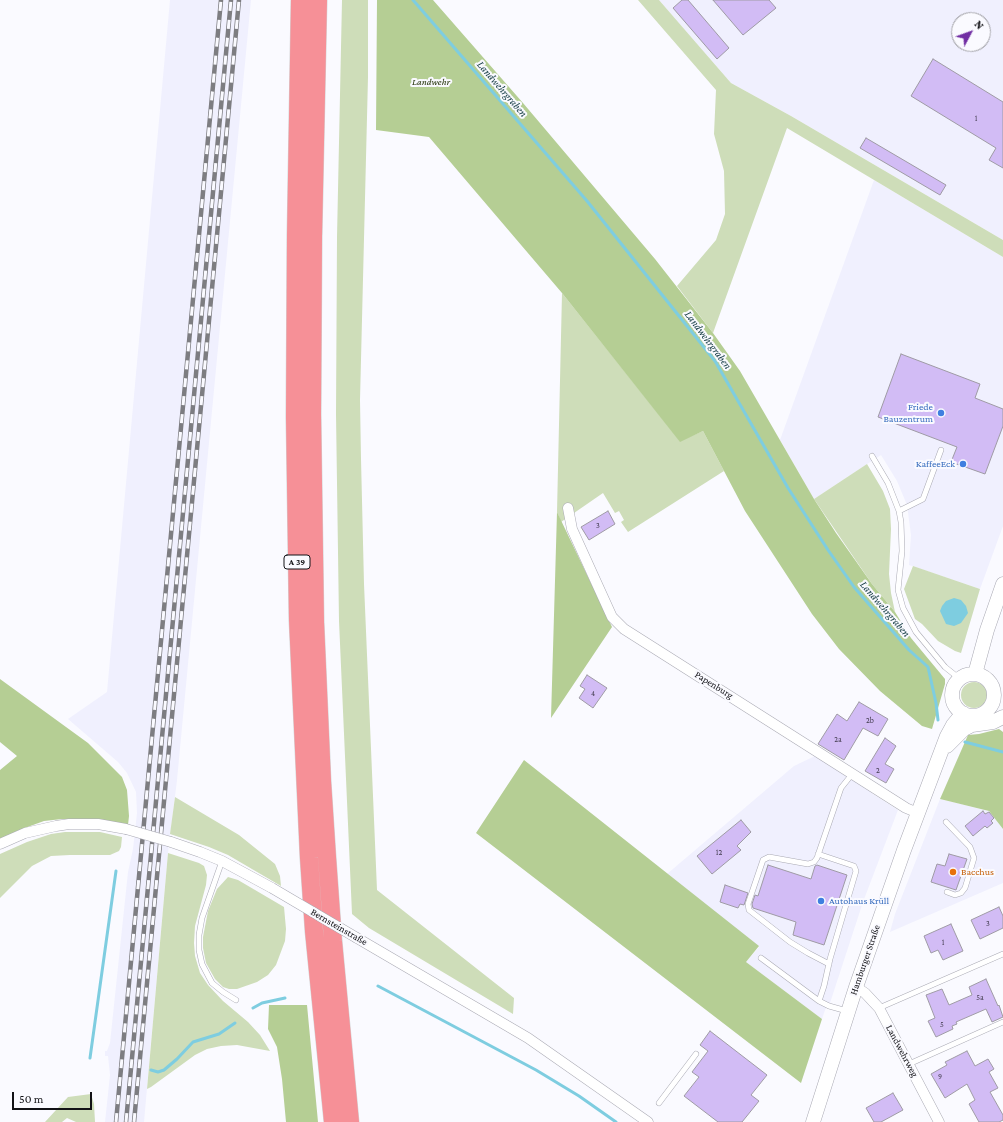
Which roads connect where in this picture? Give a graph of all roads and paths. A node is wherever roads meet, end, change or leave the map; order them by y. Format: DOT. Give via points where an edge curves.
graph roads {
  1 [pos="300,0"];
  2 [pos="318,0"];
  3 [pos="940,450"];
  4 [pos="872,456"];
  5 [pos="568,508"];
  6 [pos="899,511"];
  7 [pos="1003,584"];
  8 [pos="976,674"];
  9 [pos="958,680"];
  10 [pos="999,697"];
  11 [pos="963,713"];
  12 [pos="1003,717"];
  13 [pos="940,754"];
  14 [pos="853,773"];
  15 [pos="918,813"];
  16 [pos="946,822"];
  17 [pos="0,844"];
  18 [pos="818,854"];
  19 [pos="222,861"];
  20 [pos="947,892"];
  21 [pos="1003,954"];
  22 [pos="761,958"];
  23 [pos="829,964"];
  24 [pos="856,987"];
  25 [pos="236,1000"];
  26 [pos="819,1001"];
  27 [pos="879,1008"];
  28 [pos="848,1012"];
  29 [pos="1003,1022"];
  30 [pos="696,1054"];
  31 [pos="908,1064"];
  32 [pos="659,1103"];
  33 [pos="333,1122"];
  34 [pos="350,1122"];
  35 [pos="648,1122"];
  36 [pos="813,1122"];
  37 [pos="939,1122"];
  1 -- 33 [label="highway, A 39" via="295,409 298,620 309,866"];
  2 -- 34 [label="highway, A 39" via="312,414 315,622 327,857"];
  3 -- 6 [label="lane" via="923,499"];
  4 -- 6 [label="lane" via="888,483"];
  5 -- 14 [label="street, Papenburg" via="572,529 612,617 624,629"];
  6 -- 9 [label="lane" via="902,551 898,590 904,608 916,632"];
  7 -- 8 [label="main road" via="987,630"];
  8 -- 9 [label="main road" via="969,674"];
  8 -- 10 [label="main road" via="988,679"];
  9 -- 11 [label="main road" via="954,686 953,700"];
  10 -- 11 [label="main road" via="983,713"];
  11 -- 13 [label="main road, Hamburger Straße" via="953,725"];
  12 -- 13 [label="main road" via="964,729"];
  13 -- 15 [label="main road, Hamburger Straße"];
  14 -- 15 [label="street, Papenburg" via="906,808"];
  14 -- 18 [label="lane" via="841,788"];
  15 -- 24 [label="main road, Hamburger Straße"];
  16 -- 20 [label="lane" via="970,847 974,858 965,888 955,895"];
  17 -- 19 [label="street, Bernsteinstraße, bridge" via="26,833 56,826 98,824 171,842"];
  18 -- 23 [label="lane" via="854,866 856,872"];
  18 -- 23 [label="lane" via="814,862 808,864 769,857 763,860 748,904 749,910 790,942"];
  19 -- 25 [label="lane" via="202,918 199,950 212,983"];
  19 -- 35 [label="street, Bernsteinstraße, bridge" via="528,1038"];
  21 -- 27 [label="lane"];
  22 -- 26 [label="lane"];
  23 -- 26 [label="lane"];
  24 -- 27 [label="street, Landwehrweg"];
  24 -- 28 [label="main road, Hamburger Straße"];
  26 -- 28 [label="lane"];
  27 -- 31 [label="street, Landwehrweg"];
  28 -- 36 [label="main road, Hamburger Straße"];
  29 -- 31 [label="lane"];
  30 -- 32 [label="lane"];
  31 -- 37 [label="street, Landwehrweg"];
}
